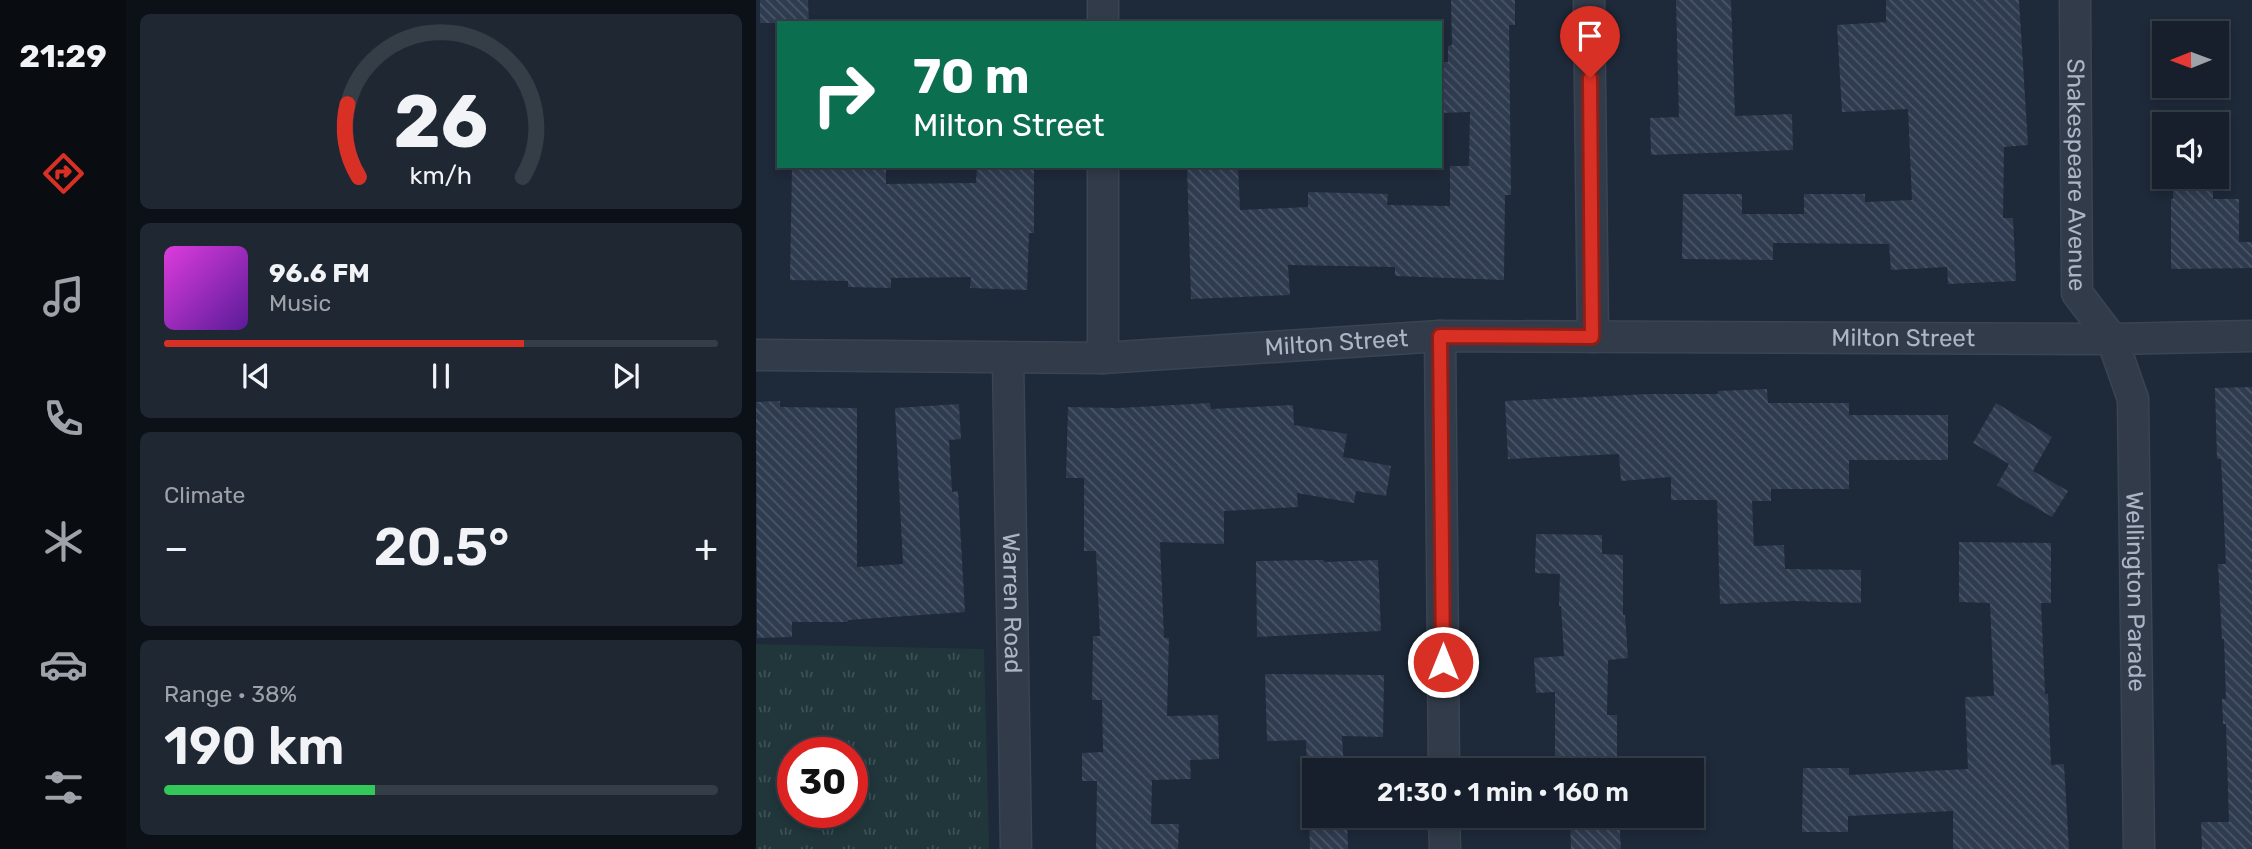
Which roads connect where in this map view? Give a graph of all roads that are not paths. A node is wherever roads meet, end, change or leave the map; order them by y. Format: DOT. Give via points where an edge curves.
graph roads {
  1 [pos="1103,0"];
  2 [pos="1589,0"];
  3 [pos="2076,0"];
  4 [pos="1103,21"];
  5 [pos="1103,168"];
  6 [pos="1440,336"];
  7 [pos="2252,336"];
  8 [pos="1592,337"];
  9 [pos="2112,339"];
  10 [pos="756,355"];
  11 [pos="1008,358"];
  12 [pos="1103,358"];
  13 [pos="1444,758"];
  14 [pos="1444,828"];
  15 [pos="1016,849"];
  16 [pos="1445,849"];
  17 [pos="2139,849"];
  1 -- 4 [label="street"];
  2 -- 8 [label="street"];
  3 -- 9 [label="street, Shakespeare Avenue" via="2077,293"];
  5 -- 12 [label="street"];
  6 -- 8 [label="street, Milton Street"];
  6 -- 12 [label="street, Milton Street"];
  6 -- 13 [label="street"];
  7 -- 9 [label="street, Milton Street"];
  8 -- 9 [label="street, Milton Street"];
  9 -- 17 [label="street, Wellington Parade" via="2133,399"];
  10 -- 11 [label="street, Milton Street"];
  11 -- 12 [label="street, Milton Street"];
  11 -- 15 [label="street, Warren Road"];
  14 -- 16 [label="street"];
}
